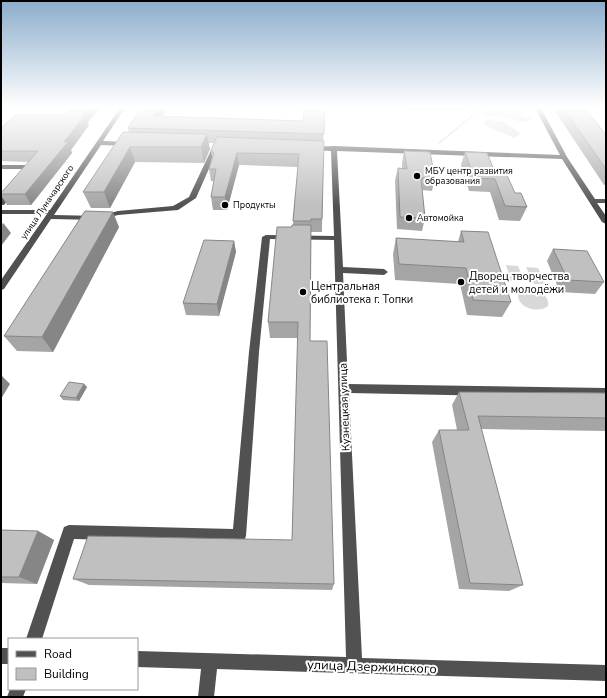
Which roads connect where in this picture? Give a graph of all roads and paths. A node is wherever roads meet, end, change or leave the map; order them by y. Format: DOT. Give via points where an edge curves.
graph roads {
  1 [pos="442,141"];
  2 [pos="556,141"];
  3 [pos="98,143"];
  4 [pos="137,144"];
  5 [pos="223,146"];
  6 [pos="303,148"];
  7 [pos="334,148"];
  8 [pos="439,152"];
  9 [pos="564,156"];
  10 [pos="1,166"];
  11 [pos="22,179"];
  12 [pos="16,185"];
  13 [pos="592,201"];
  14 [pos="606,201"];
  15 [pos="1,203"];
  16 [pos="1,212"];
  17 [pos="50,215"];
  18 [pos="606,222"];
  19 [pos="338,238"];
  20 [pos="339,270"];
  21 [pos="384,272"];
  22 [pos="1,287"];
  23 [pos="344,388"];
  24 [pos="606,392"];
  25 [pos="34,638"];
  26 [pos="138,659"];
  27 [pos="210,661"];
  28 [pos="354,665"];
  29 [pos="606,673"];
  30 [pos="206,697"];
  1 -- 8 [label="path" via="438,144"];
  2 -- 9 [label="street"];
  3 -- 4 [label="street"];
  3 -- 17 [label="street, улица Луначарского"];
  5 -- 17 [label="street" via="212,146 192,198 174,208 98,218"];
  6 -- 7 [label="street"];
  7 -- 8 [label="street"];
  7 -- 19 [label="street, Кузнецкая улица"];
  8 -- 9 [label="street"];
  9 -- 13 [label="street"];
  10 -- 11 [label="street" via="32,167"];
  12 -- 15 [label="street"];
  13 -- 14 [label="street"];
  13 -- 18 [label="street"];
  16 -- 17 [label="street"];
  17 -- 22 [label="street, улица Луначарского"];
  19 -- 20 [label="street, Кузнецкая улица"];
  19 -- 25 [label="street" via="266,237 239,536 69,532"];
  20 -- 21 [label="street"];
  20 -- 23 [label="street, Кузнецкая улица"];
  23 -- 24 [label="street"];
  23 -- 28 [label="street, Кузнецкая улица"];
  26 -- 27 [label="street, улица Дзержинского"];
  27 -- 28 [label="street, улица Дзержинского"];
  27 -- 30 [label="street"];
  28 -- 29 [label="street, улица Дзержинского"];
}
